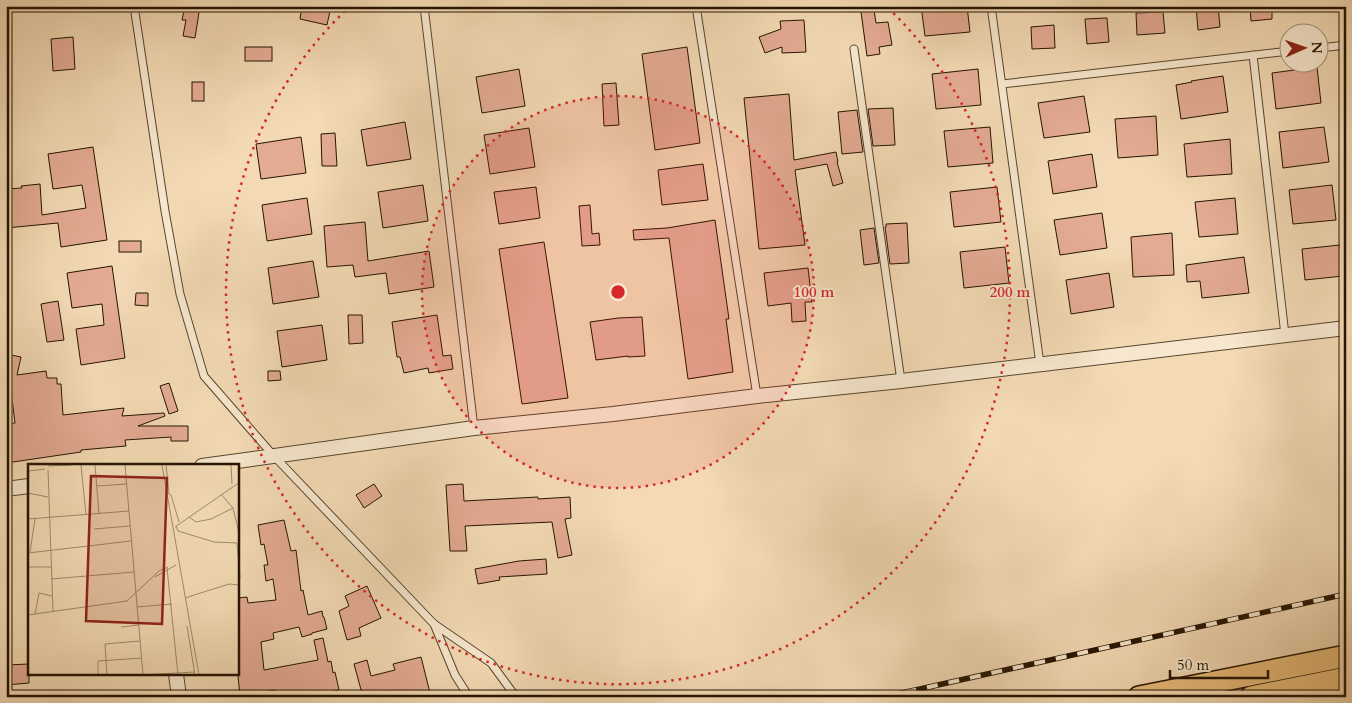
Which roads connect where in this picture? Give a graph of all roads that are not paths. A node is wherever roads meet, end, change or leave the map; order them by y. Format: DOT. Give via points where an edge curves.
graph roads {
  1 [pos="134,6"];
  2 [pos="424,6"];
  3 [pos="696,6"];
  4 [pos="991,6"];
  5 [pos="1346,45"];
  6 [pos="1330,47"];
  7 [pos="854,49"];
  8 [pos="1280,52"];
  9 [pos="1253,56"];
  10 [pos="1002,84"];
  11 [pos="1346,328"];
  12 [pos="1285,335"];
  13 [pos="1040,364"];
  14 [pos="901,381"];
  15 [pos="757,396"];
  16 [pos="474,428"];
  17 [pos="273,456"];
  18 [pos="216,464"];
  19 [pos="28,486"];
  20 [pos="6,489"];
  21 [pos="434,624"];
  22 [pos="1346,656"];
  23 [pos="176,676"];
  24 [pos="1346,678"];
  25 [pos="179,697"];
  26 [pos="469,697"];
  27 [pos="516,697"];
  28 [pos="1139,697"];
  29 [pos="1251,697"];
  1 -- 17 [label="lane" via="180,294 204,376"];
  2 -- 16 [label="lane"];
  3 -- 15 [label="lane"];
  4 -- 10 [label="lane"];
  5 -- 6 [label="lane"];
  7 -- 14 [label="lane"];
  8 -- 9 [label="lane"];
  9 -- 10 [label="lane"];
  9 -- 12 [label="lane"];
  10 -- 13 [label="lane"];
  11 -- 12 [label="street"];
  12 -- 13 [label="street"];
  13 -- 14 [label="street"];
  14 -- 15 [label="street"];
  15 -- 16 [label="street"];
  16 -- 17 [label="street"];
  17 -- 18 [label="street"];
  17 -- 21 [label="lane"];
  19 -- 20 [label="street"];
  21 -- 26 [label="lane" via="455,675"];
  21 -- 27 [label="lane" via="491,663"];
  22 -- 28 [label="main road"];
  23 -- 25 [label="street"];
  24 -- 29 [label="main road"];
}
